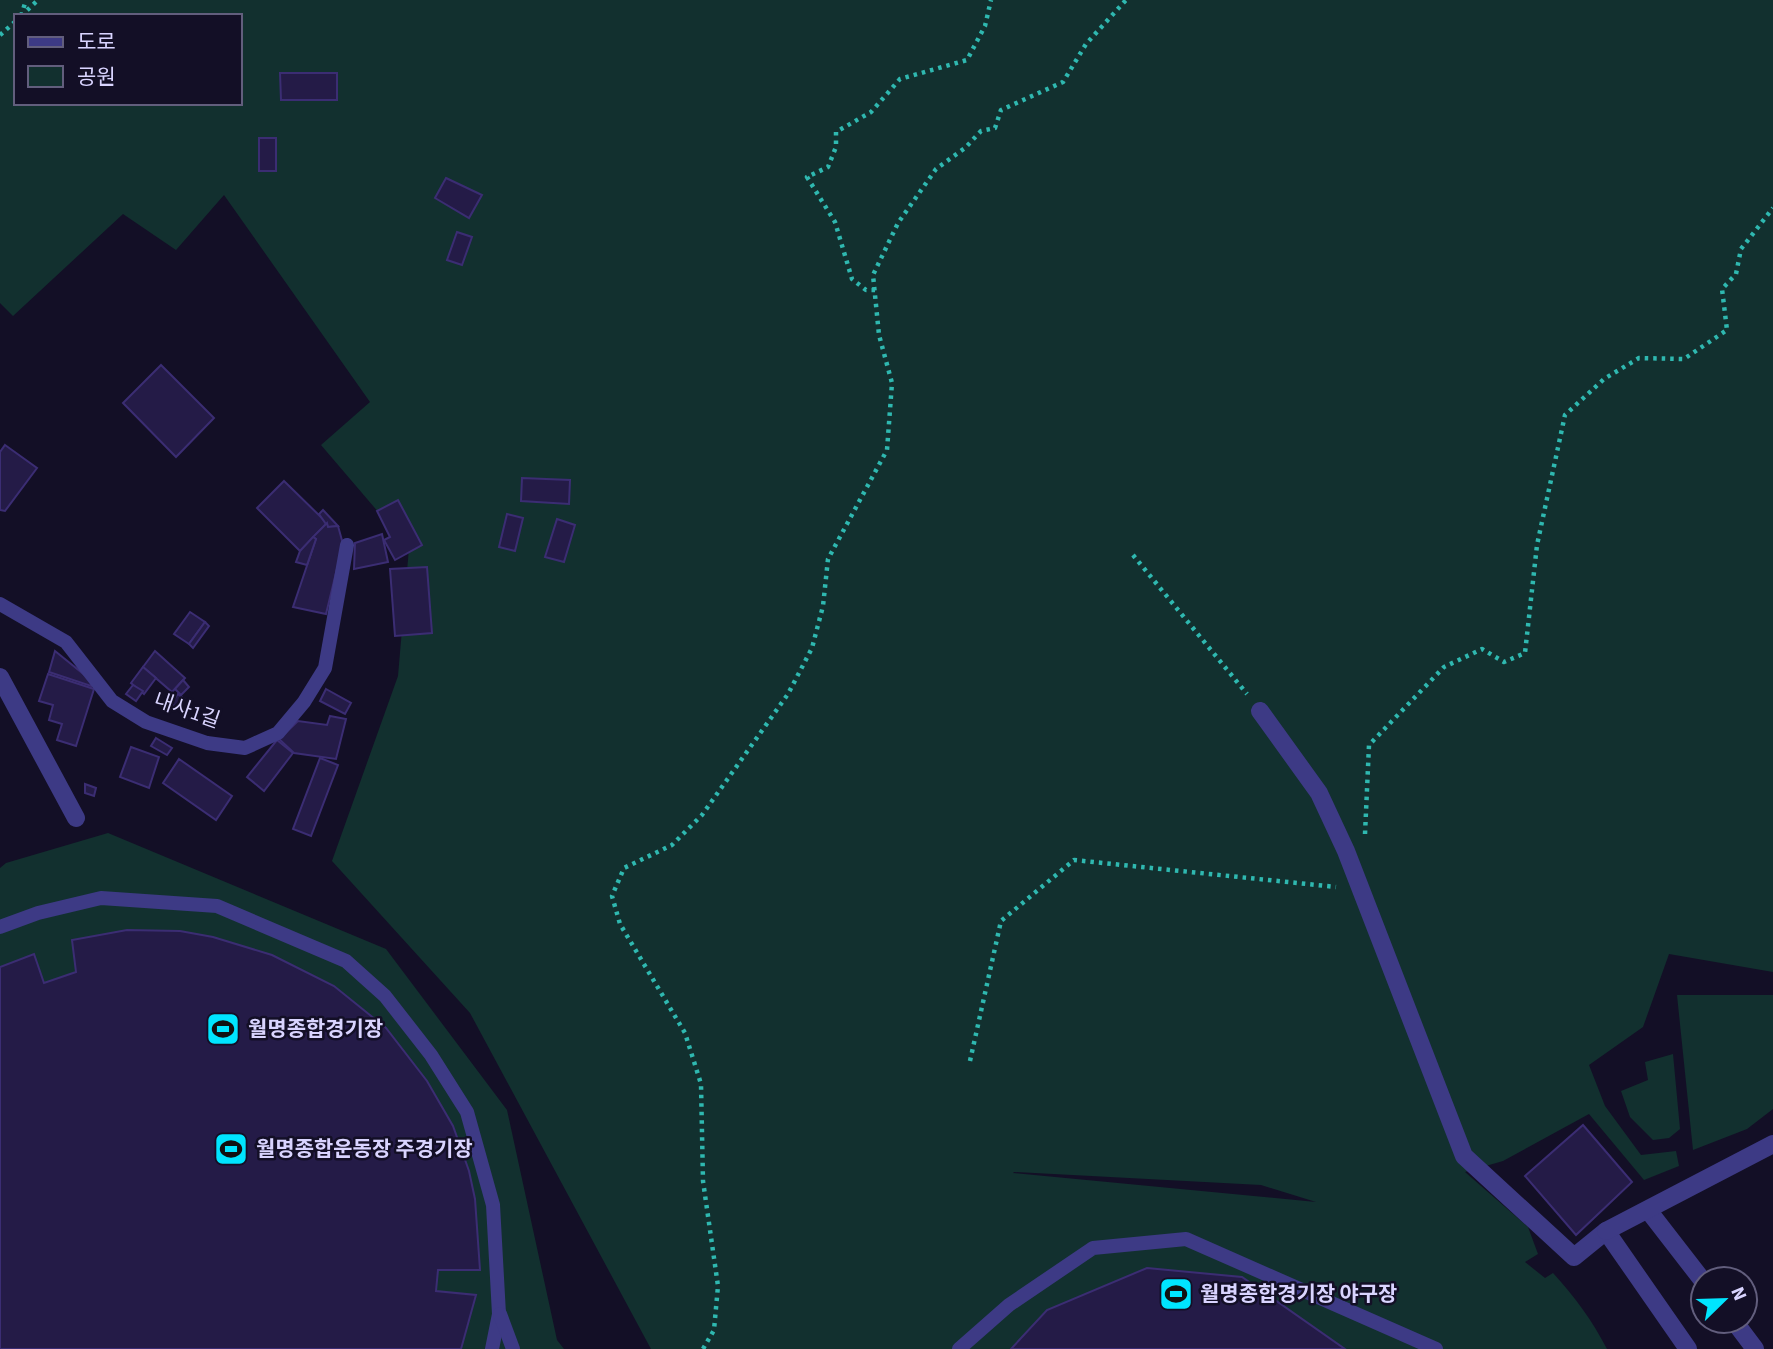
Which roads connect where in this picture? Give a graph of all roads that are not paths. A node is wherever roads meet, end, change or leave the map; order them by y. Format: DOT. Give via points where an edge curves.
graph roads {
  1 [pos="347,545"];
  2 [pos="0,604"];
  3 [pos="0,677"];
  4 [pos="1260,710"];
  5 [pos="76,818"];
  6 [pos="0,927"];
  7 [pos="1773,1144"];
  8 [pos="1648,1210"];
  9 [pos="1606,1231"];
  10 [pos="1691,1265"];
  11 [pos="499,1314"];
  12 [pos="492,1349"];
  13 [pos="513,1349"];
  14 [pos="960,1349"];
  15 [pos="1436,1349"];
  16 [pos="1688,1349"];
  1 -- 2 [label="lane, 내사1길" via="325,668 278,733 245,748 207,743 146,722 112,701 66,642"];
  3 -- 5 [label="street"];
  4 -- 9 [label="street" via="1319,793 1362,890 1464,1156 1574,1257"];
  6 -- 11 [label="lane" via="102,898 217,906 346,961 385,996 431,1055 467,1112 494,1205"];
  7 -- 8 [label="street"];
  8 -- 9 [label="street"];
  8 -- 10 [label="street"];
  9 -- 16 [label="street"];
  11 -- 12 [label="lane"];
  11 -- 13 [label="lane"];
  14 -- 15 [label="lane" via="1009,1305 1093,1248 1186,1239"];
}
